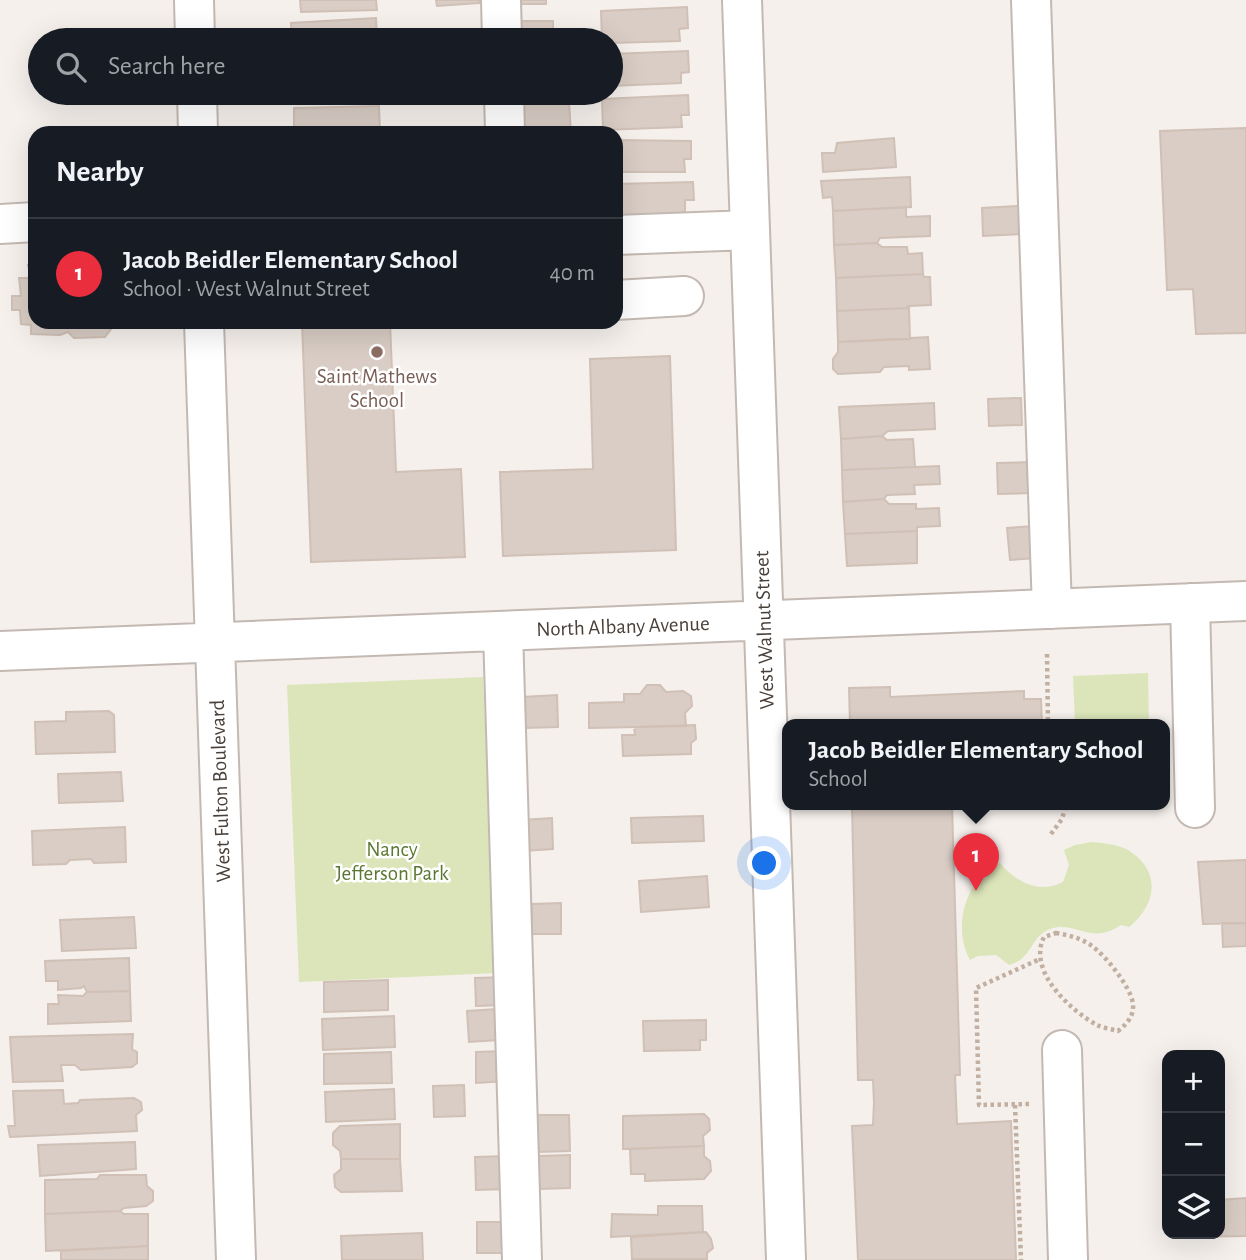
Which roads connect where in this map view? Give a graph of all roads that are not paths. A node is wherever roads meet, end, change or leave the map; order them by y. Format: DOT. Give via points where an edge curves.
graph roads {
  1 [pos="194,0"];
  2 [pos="501,0"];
  3 [pos="742,0"];
  4 [pos="1031,0"];
  5 [pos="195,28"];
  6 [pos="502,28"];
  7 [pos="197,105"];
  8 [pos="505,105"];
  9 [pos="198,126"];
  10 [pos="506,126"];
  11 [pos="28,222"];
  12 [pos="0,224"];
  13 [pos="750,230"];
  14 [pos="623,236"];
  15 [pos="684,296"];
  16 [pos="623,300"];
  17 [pos="204,329"];
  18 [pos="1246,601"];
  19 [pos="1190,603"];
  20 [pos="1052,609"];
  21 [pos="763,621"];
  22 [pos="503,631"];
  23 [pos="215,642"];
  24 [pos="0,651"];
  25 [pos="1195,808"];
  26 [pos="1062,1049"];
  27 [pos="236,1260"];
  28 [pos="522,1260"];
  29 [pos="786,1260"];
  30 [pos="1068,1260"];
  1 -- 5 [label="street"];
  2 -- 6 [label="street"];
  3 -- 13 [label="street, West Walnut Street"];
  4 -- 20 [label="street"];
  7 -- 9 [label="street"];
  8 -- 10 [label="street"];
  11 -- 12 [label="street"];
  13 -- 14 [label="street"];
  13 -- 21 [label="street, West Walnut Street"];
  15 -- 16 [label="street"];
  17 -- 23 [label="street, West Fulton Boulevard"];
  18 -- 19 [label="street, North Albany Avenue"];
  19 -- 20 [label="street, North Albany Avenue"];
  19 -- 25 [label="street"];
  20 -- 21 [label="street, North Albany Avenue"];
  21 -- 22 [label="street, North Albany Avenue"];
  21 -- 29 [label="street, West Walnut Street"];
  22 -- 23 [label="street, North Albany Avenue"];
  22 -- 28 [label="street"];
  23 -- 24 [label="street, North Albany Avenue"];
  23 -- 27 [label="street, West Fulton Boulevard"];
  26 -- 30 [label="street"];
}
